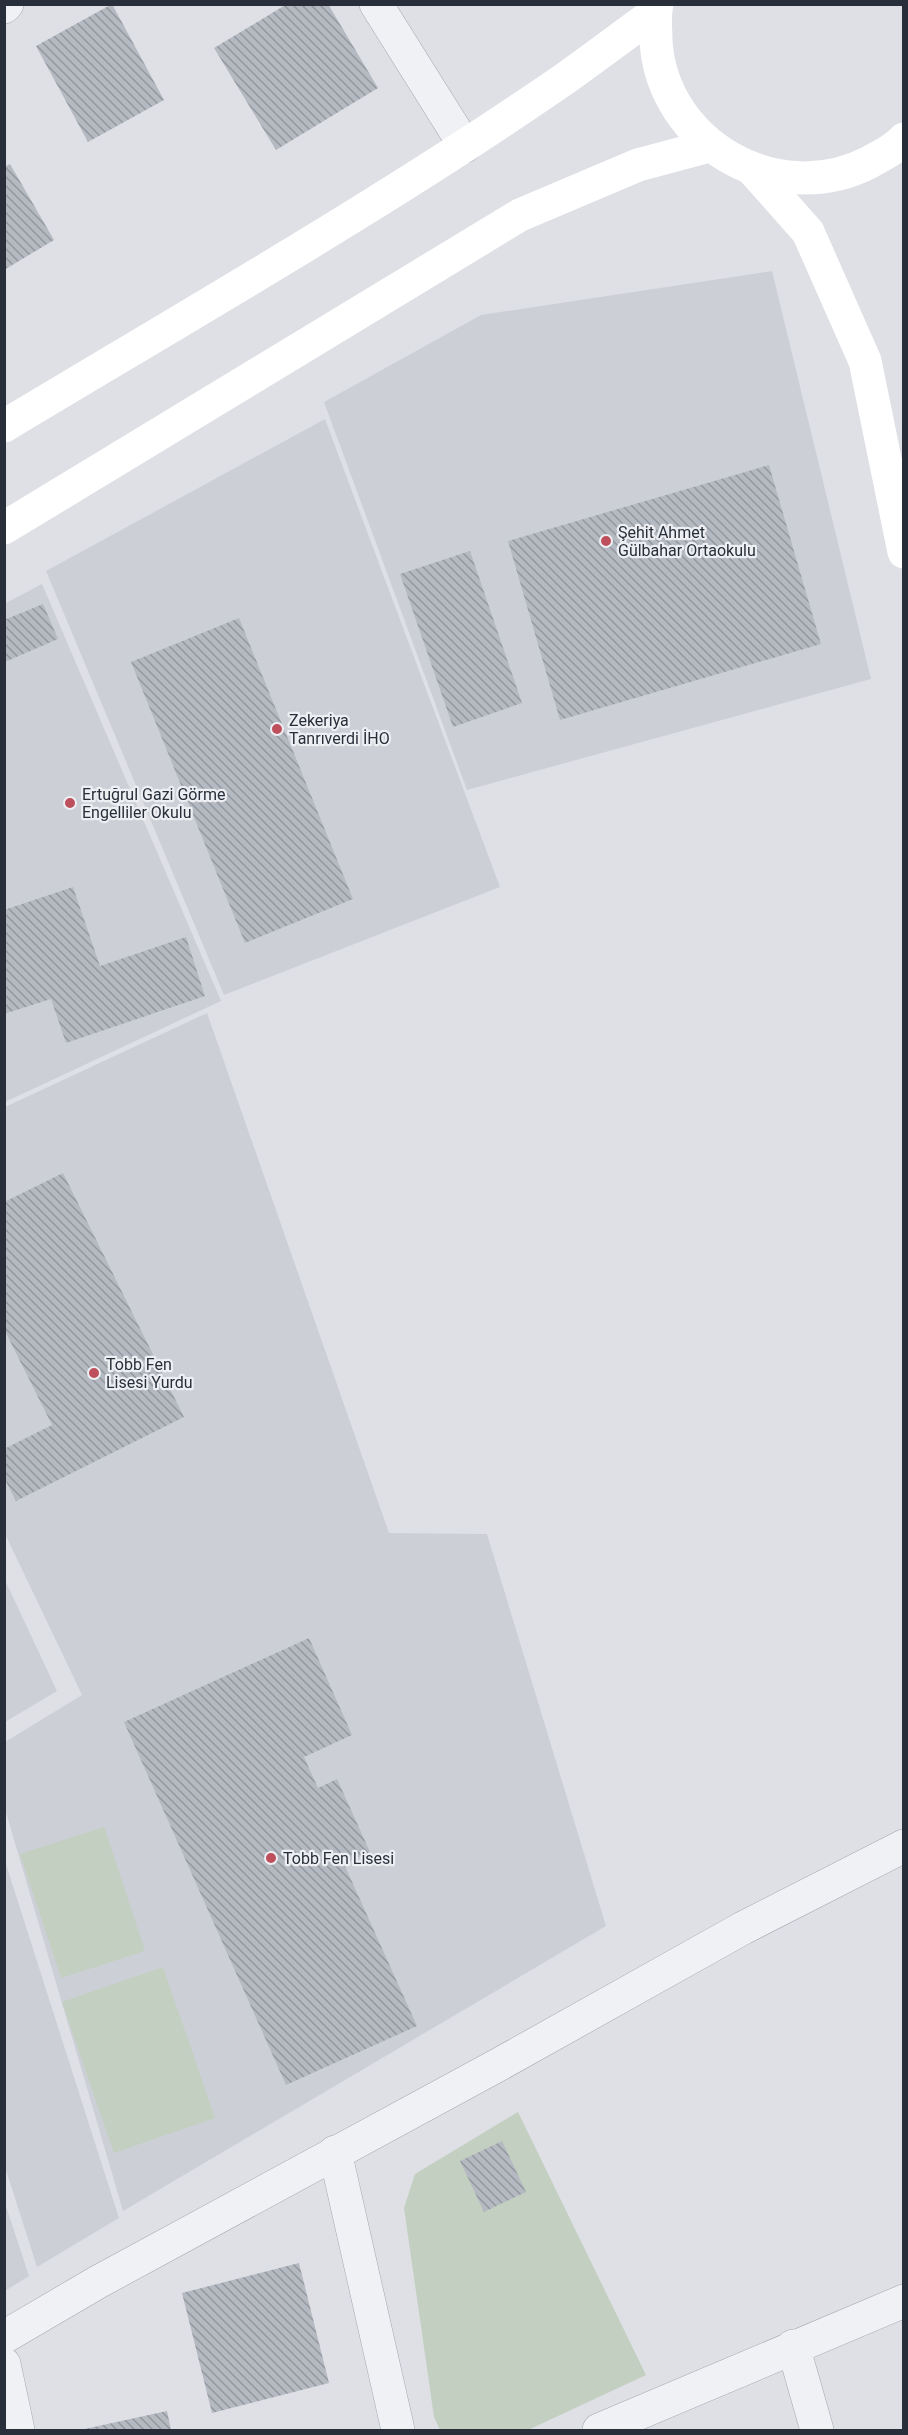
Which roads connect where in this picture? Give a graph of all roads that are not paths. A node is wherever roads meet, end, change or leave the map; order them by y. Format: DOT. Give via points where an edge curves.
graph roads {
  1 [pos="376,4"];
  2 [pos="656,9"];
  3 [pos="903,139"];
  4 [pos="465,146"];
  5 [pos="709,146"];
  6 [pos="753,170"];
  7 [pos="4,426"];
  8 [pos="4,528"];
  9 [pos="903,552"];
  10 [pos="903,1846"];
  11 [pos="335,2152"];
  12 [pos="903,2301"];
  13 [pos="4,2337"];
  14 [pos="793,2346"];
  15 [pos="4,2364"];
  16 [pos="18,2430"];
  17 [pos="398,2430"];
  18 [pos="599,2430"];
  19 [pos="817,2430"];
  1 -- 4 [label="street"];
  2 -- 4 [label="main road" via="564,79"];
  2 -- 5 [label="main road" via="657,62 676,108"];
  3 -- 6 [label="main road" via="896,148 851,171 802,179"];
  4 -- 7 [label="main road"];
  5 -- 6 [label="main road"];
  5 -- 8 [label="main road" via="638,165 520,215"];
  6 -- 9 [label="main road" via="808,232 865,361"];
  10 -- 11 [label="street" via="743,1928"];
  11 -- 13 [label="street"];
  11 -- 17 [label="street"];
  12 -- 14 [label="street"];
  14 -- 18 [label="street"];
  14 -- 19 [label="street"];
  15 -- 16 [label="street"];
}
